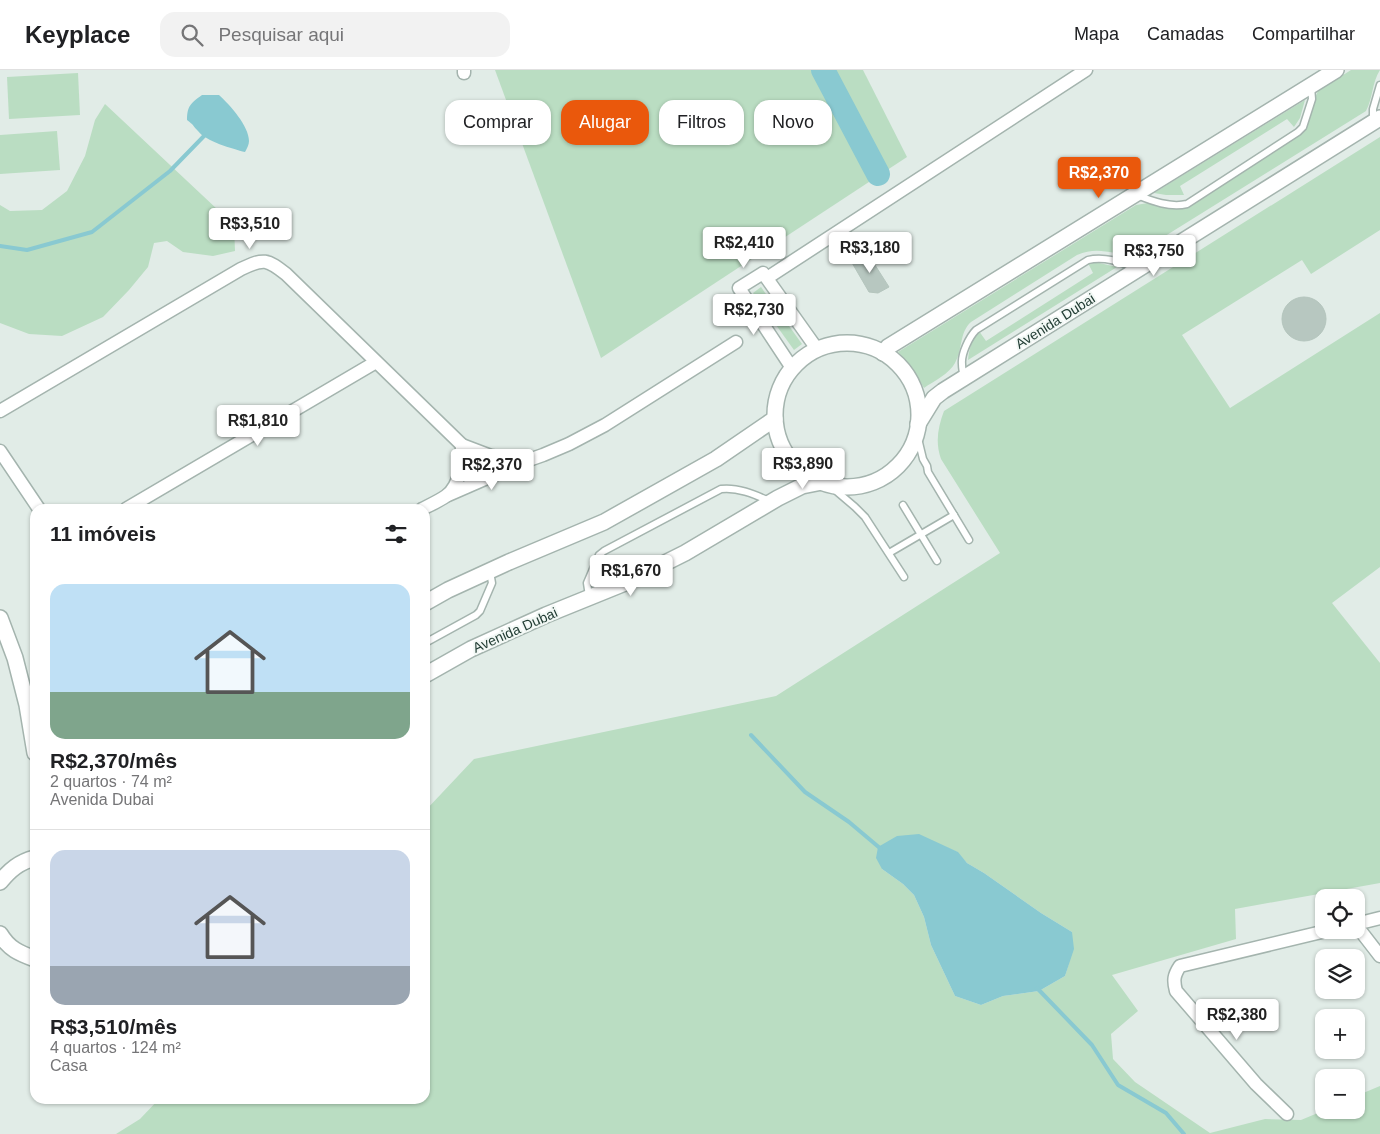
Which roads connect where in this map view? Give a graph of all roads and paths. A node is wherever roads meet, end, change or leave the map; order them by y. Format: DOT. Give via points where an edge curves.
graph roads {
  1 [pos="1086,70"];
  2 [pos="1336,70"];
  3 [pos="1380,85"];
  4 [pos="1310,86"];
  5 [pos="1376,120"];
  6 [pos="1136,194"];
  7 [pos="1139,269"];
  8 [pos="767,278"];
  9 [pos="736,342"];
  10 [pos="817,349"];
  11 [pos="883,352"];
  12 [pos="376,362"];
  13 [pos="792,368"];
  14 [pos="964,378"];
  15 [pos="0,411"];
  16 [pos="775,419"];
  17 [pos="917,427"];
  18 [pos="462,445"];
  19 [pos="0,451"];
  20 [pos="526,461"];
  21 [pos="825,483"];
  22 [pos="448,495"];
  23 [pos="771,502"];
  24 [pos="36,504"];
  25 [pos="135,504"];
  26 [pos="903,504"];
  27 [pos="430,505"];
  28 [pos="954,515"];
  29 [pos="921,534"];
  30 [pos="969,540"];
  31 [pos="889,554"];
  32 [pos="937,561"];
  33 [pos="490,571"];
  34 [pos="904,577"];
  35 [pos="589,598"];
  36 [pos="430,600"];
  37 [pos="0,618"];
  38 [pos="430,640"];
  39 [pos="430,672"];
  40 [pos="30,723"];
  41 [pos="30,859"];
  42 [pos="0,882"];
  43 [pos="1380,918"];
  44 [pos="1365,922"];
  45 [pos="1315,934"];
  46 [pos="0,935"];
  47 [pos="1365,936"];
  48 [pos="1380,956"];
  49 [pos="30,957"];
  50 [pos="1287,1114"];
  1 -- 8 [label="street"];
  2 -- 4 [label="street"];
  3 -- 5 [label="lane" via="1373,109"];
  4 -- 6 [label="street"];
  4 -- 6 [label="lane" via="1312,99 1303,127 1298,132 1187,204 1154,202"];
  5 -- 7 [label="street, Avenida Dubai"];
  6 -- 11 [label="street"];
  7 -- 14 [label="street, Avenida Dubai"];
  7 -- 14 [label="lane" via="1104,259 1088,260 971,334 961,362"];
  8 -- 10 [label="street"];
  8 -- 13 [label="street" via="763,273 739,288"];
  9 -- 20 [label="street" via="606,425"];
  10 -- 11 [label="street, Avenida Dubai" via="849,343"];
  10 -- 13 [label="street, Avenida Dubai"];
  11 -- 17 [label="street, Avenida Dubai" via="906,374 913,388 918,406"];
  12 -- 15 [label="street" via="286,274 266,261 242,269"];
  12 -- 18 [label="street"];
  12 -- 25 [label="street"];
  13 -- 16 [label="street, Avenida Dubai" via="782,383"];
  14 -- 17 [label="street, Avenida Dubai" via="934,398"];
  16 -- 21 [label="street, Avenida Dubai" via="782,446 790,459 804,473"];
  16 -- 33 [label="street" via="716,459 604,522"];
  17 -- 21 [label="street, Avenida Dubai" via="913,443 903,460 882,478 853,487"];
  17 -- 28 [label="lane" via="928,472"];
  18 -- 20 [label="street" via="497,457"];
  18 -- 22 [label="street" via="459,478"];
  19 -- 24 [label="street"];
  20 -- 22 [label="street"];
  21 -- 23 [label="street, Avenida Dubai" via="802,486"];
  21 -- 31 [label="lane" via="865,517"];
  22 -- 27 [label="street"];
  23 -- 35 [label="street, Avenida Dubai" via="685,553"];
  23 -- 35 [label="lane" via="754,494 722,489 604,551 587,582"];
  26 -- 29 [label="lane"];
  28 -- 29 [label="lane"];
  28 -- 30 [label="lane"];
  29 -- 31 [label="lane"];
  29 -- 32 [label="lane"];
  31 -- 34 [label="lane"];
  33 -- 36 [label="street"];
  33 -- 38 [label="lane" via="492,583 480,611"];
  35 -- 39 [label="street, Avenida Dubai" via="471,650"];
  37 -- 40 [label="street" via="15,658"];
  41 -- 42 [label="street" via="11,869"];
  43 -- 44 [label="street"];
  45 -- 50 [label="street" via="1180,966 1175,974 1176,991 1256,1084"];
  46 -- 49 [label="street" via="19,953"];
  47 -- 48 [label="street"];
}
